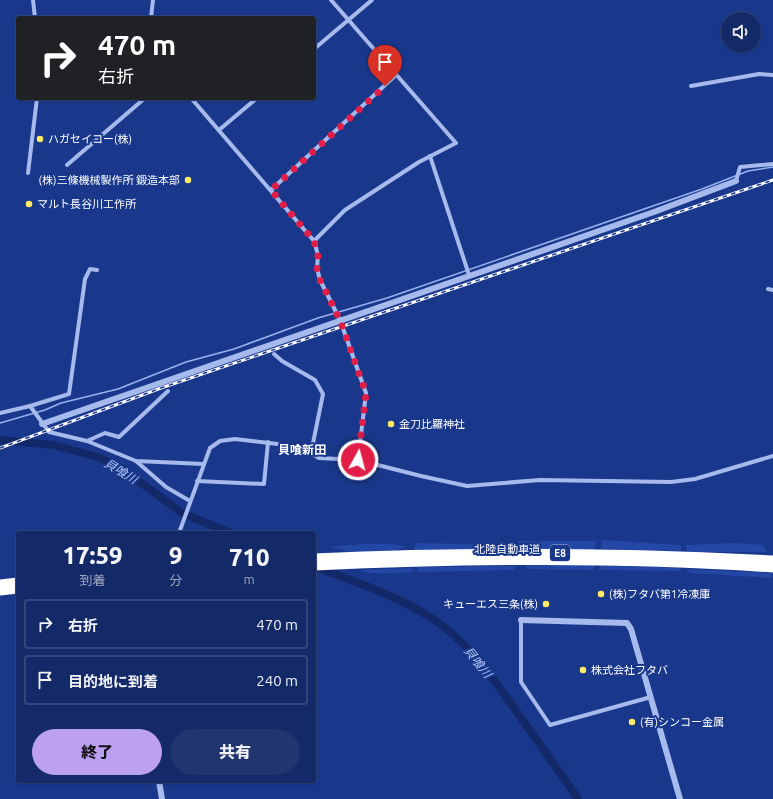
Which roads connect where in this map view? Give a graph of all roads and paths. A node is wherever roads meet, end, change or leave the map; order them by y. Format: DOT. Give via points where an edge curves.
graph roads {
  1 [pos="33,0"];
  2 [pos="153,0"];
  3 [pos="331,0"];
  4 [pos="372,0"];
  5 [pos="34,16"];
  6 [pos="151,16"];
  7 [pos="349,20"];
  8 [pos="316,48"];
  9 [pos="396,75"];
  10 [pos="773,75"];
  11 [pos="691,86"];
  12 [pos="37,100"];
  13 [pos="143,100"];
  14 [pos="193,100"];
  15 [pos="255,100"];
  16 [pos="219,130"];
  17 [pos="430,156"];
  18 [pos="773,164"];
  19 [pos="67,165"];
  20 [pos="28,173"];
  21 [pos="736,181"];
  22 [pos="271,190"];
  23 [pos="314,241"];
  24 [pos="97,270"];
  25 [pos="469,274"];
  26 [pos="768,289"];
  27 [pos="773,290"];
  28 [pos="340,320"];
  29 [pos="274,354"];
  30 [pos="168,391"];
  31 [pos="30,408"];
  32 [pos="0,413"];
  33 [pos="40,422"];
  34 [pos="87,441"];
  35 [pos="268,442"];
  36 [pos="311,453"];
  37 [pos="773,456"];
  38 [pos="358,460"];
  39 [pos="136,461"];
  40 [pos="204,464"];
  41 [pos="197,481"];
  42 [pos="190,502"];
  43 [pos="180,531"];
  44 [pos="316,558"];
  45 [pos="773,560"];
  46 [pos="316,566"];
  47 [pos="773,568"];
  48 [pos="16,582"];
  49 [pos="0,584"];
  50 [pos="16,589"];
  51 [pos="0,592"];
  52 [pos="521,620"];
  53 [pos="651,697"];
  54 [pos="159,783"];
  55 [pos="162,799"];
  56 [pos="680,799"];
  1 -- 5 [label="street"];
  2 -- 6 [label="street"];
  3 -- 7 [label="street"];
  4 -- 7 [label="street"];
  7 -- 8 [label="street"];
  7 -- 9 [label="street"];
  9 -- 17 [label="street" via="456,144"];
  9 -- 22 [label="street"];
  10 -- 11 [label="street" via="759,74"];
  12 -- 20 [label="street"];
  13 -- 19 [label="street"];
  14 -- 16 [label="street"];
  15 -- 16 [label="street"];
  16 -- 22 [label="street"];
  17 -- 23 [label="street" via="345,210"];
  17 -- 25 [label="street"];
  18 -- 21 [label="street" via="740,167"];
  21 -- 25 [label="street" via="654,212"];
  22 -- 23 [label="street"];
  23 -- 28 [label="street" via="320,280"];
  24 -- 31 [label="street" via="90,269 85,279 70,394"];
  25 -- 28 [label="street"];
  26 -- 27 [label="street"];
  28 -- 33 [label="street"];
  28 -- 38 [label="street" via="366,393"];
  29 -- 36 [label="street" via="315,380 323,394"];
  30 -- 34 [label="street" via="119,436 105,433"];
  31 -- 32 [label="street"];
  31 -- 33 [label="street"];
  33 -- 34 [label="street" via="48,432"];
  34 -- 39 [label="street"];
  35 -- 36 [label="street"];
  35 -- 40 [label="street" via="220,441 210,448"];
  35 -- 41 [label="street" via="264,484"];
  36 -- 38 [label="street" via="319,458"];
  37 -- 38 [label="street" via="695,478 671,482 540,480 467,486"];
  39 -- 40 [label="street"];
  39 -- 42 [label="street" via="166,487"];
  40 -- 41 [label="street"];
  41 -- 42 [label="street"];
  42 -- 43 [label="street"];
  44 -- 45 [label="highway, 北陸自動車道 / E8" via="588,554"];
  46 -- 47 [label="highway, 北陸自動車道 / E8" via="593,561"];
  48 -- 49 [label="highway"];
  50 -- 51 [label="highway"];
  52 -- 53 [label="street" via="627,623 632,629"];
  52 -- 53 [label="street" via="521,682 550,725"];
  53 -- 56 [label="street"];
  54 -- 55 [label="street"];
}
